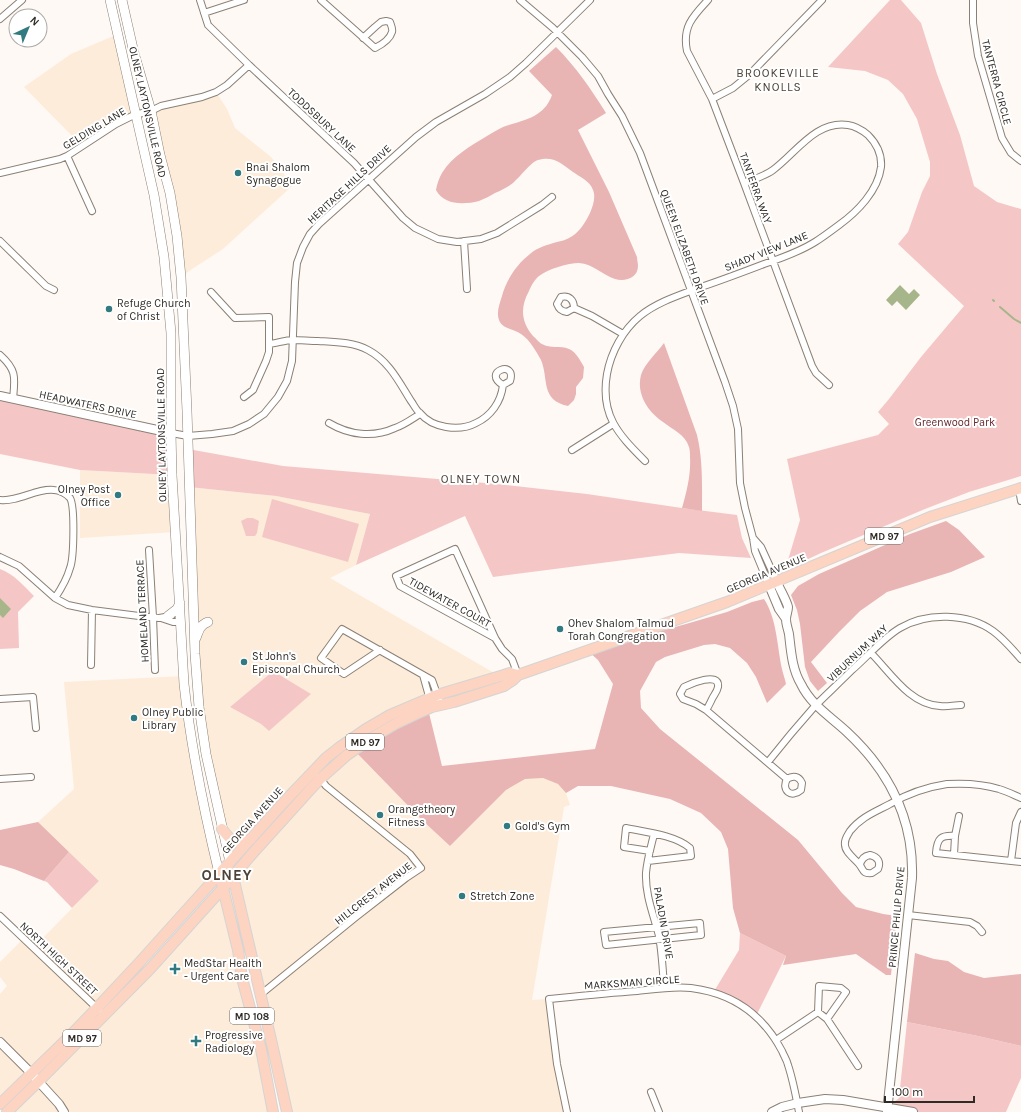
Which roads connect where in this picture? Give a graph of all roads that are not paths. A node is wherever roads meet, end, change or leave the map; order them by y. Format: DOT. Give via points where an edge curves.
graph roads {
  1 [pos="22,0"];
  2 [pos="110,0"];
  3 [pos="122,0"];
  4 [pos="200,0"];
  5 [pos="244,0"];
  6 [pos="320,0"];
  7 [pos="520,0"];
  8 [pos="590,0"];
  9 [pos="708,0"];
  10 [pos="822,0"];
  11 [pos="973,0"];
  12 [pos="204,13"];
  13 [pos="0,19"];
  14 [pos="558,32"];
  15 [pos="363,38"];
  16 [pos="249,66"];
  17 [pos="712,99"];
  18 [pos="152,111"];
  19 [pos="137,114"];
  20 [pos="67,156"];
  21 [pos="1021,161"];
  22 [pos="0,173"];
  23 [pos="368,180"];
  24 [pos="744,183"];
  25 [pos="552,197"];
  26 [pos="92,211"];
  27 [pos="0,241"];
  28 [pos="464,241"];
  29 [pos="772,261"];
  30 [pos="467,289"];
  31 [pos="54,290"];
  32 [pos="691,291"];
  33 [pos="211,292"];
  34 [pos="574,308"];
  35 [pos="623,334"];
  36 [pos="292,340"];
  37 [pos="269,344"];
  38 [pos="0,355"];
  39 [pos="829,385"];
  40 [pos="503,386"];
  41 [pos="0,396"];
  42 [pos="244,397"];
  43 [pos="13,399"];
  44 [pos="420,414"];
  45 [pos="329,423"];
  46 [pos="613,424"];
  47 [pos="171,433"];
  48 [pos="188,436"];
  49 [pos="572,450"];
  50 [pos="645,461"];
  51 [pos="1020,489"];
  52 [pos="0,500"];
  53 [pos="1021,501"];
  54 [pos="149,550"];
  55 [pos="0,557"];
  56 [pos="773,584"];
  57 [pos="55,598"];
  58 [pos="180,603"];
  59 [pos="92,610"];
  60 [pos="160,617"];
  61 [pos="181,619"];
  62 [pos="208,622"];
  63 [pos="495,638"];
  64 [pos="195,643"];
  65 [pos="380,650"];
  66 [pos="871,653"];
  67 [pos="1021,659"];
  68 [pos="91,665"];
  69 [pos="155,670"];
  70 [pos="518,675"];
  71 [pos="0,699"];
  72 [pos="435,701"];
  73 [pos="816,705"];
  74 [pos="961,705"];
  75 [pos="706,710"];
  76 [pos="36,728"];
  77 [pos="768,762"];
  78 [pos="313,770"];
  79 [pos="31,776"];
  80 [pos="320,779"];
  81 [pos="787,779"];
  82 [pos="0,780"];
  83 [pos="1021,798"];
  84 [pos="897,799"];
  85 [pos="1021,812"];
  86 [pos="959,816"];
  87 [pos="222,829"];
  88 [pos="654,834"];
  89 [pos="955,836"];
  90 [pos="251,839"];
  91 [pos="650,851"];
  92 [pos="954,855"];
  93 [pos="648,860"];
  94 [pos="1011,861"];
  95 [pos="230,862"];
  96 [pos="1021,862"];
  97 [pos="860,865"];
  98 [pos="219,873"];
  99 [pos="233,877"];
  100 [pos="223,888"];
  101 [pos="204,910"];
  102 [pos="908,915"];
  103 [pos="0,916"];
  104 [pos="231,920"];
  105 [pos="656,926"];
  106 [pos="982,932"];
  107 [pos="659,939"];
  108 [pos="664,988"];
  109 [pos="260,995"];
  110 [pos="101,1011"];
  111 [pos="818,1012"];
  112 [pos="827,1019"];
  113 [pos="776,1040"];
  114 [pos="0,1042"];
  115 [pos="858,1066"];
  116 [pos="31,1073"];
  117 [pos="39,1081"];
  118 [pos="652,1092"];
  119 [pos="798,1102"];
  120 [pos="0,1104"];
  121 [pos="887,1110"];
  122 [pos="7,1112"];
  123 [pos="64,1112"];
  124 [pos="272,1112"];
  125 [pos="287,1112"];
  126 [pos="567,1112"];
  127 [pos="659,1112"];
  128 [pos="772,1112"];
  129 [pos="799,1112"];
  130 [pos="913,1112"];
  1 -- 13 [label="street"];
  2 -- 19 [label="main road, OLNEY LAYTONSVILLE ROAD / MD 108"];
  3 -- 18 [label="main road, OLNEY LAYTONSVILLE ROAD / MD 108" via="134,53"];
  4 -- 12 [label="street, TODDSBURY LANE"];
  5 -- 12 [label="street"];
  6 -- 15 [label="street"];
  7 -- 14 [label="street, QUEEN ELIZABETH DRIVE"];
  8 -- 14 [label="street, HERITAGE HILLS DRIVE"];
  9 -- 17 [label="street, TANTERRA WAY" via="693,15 687,28 685,44"];
  10 -- 17 [label="street" via="748,75 733,88"];
  11 -- 21 [label="street, TANTERRA CIRCLE" via="973,23 978,56 1002,138 1011,153"];
  12 -- 16 [label="street, TODDSBURY LANE" via="208,25"];
  14 -- 23 [label="street, HERITAGE HILLS DRIVE" via="510,77 431,126"];
  14 -- 32 [label="street, QUEEN ELIZABETH DRIVE" via="598,76 622,116 640,153"];
  15 -- 15 [label="street" via="375,48 392,32 390,22 381,22"];
  16 -- 18 [label="street, GELDING LANE" via="216,92 202,98 161,106"];
  16 -- 23 [label="street, TODDSBURY LANE" via="354,163"];
  17 -- 24 [label="street, TANTERRA WAY"];
  18 -- 19 [label="street, GELDING LANE"];
  18 -- 48 [label="main road, OLNEY LAYTONSVILLE ROAD / MD 108" via="170,193 182,277"];
  19 -- 20 [label="street, GELDING LANE" via="116,124"];
  19 -- 47 [label="main road, OLNEY LAYTONSVILLE ROAD / MD 108" via="164,257 171,333"];
  20 -- 22 [label="street, GELDING LANE"];
  20 -- 26 [label="street"];
  23 -- 28 [label="street, TODDSBURY LANE" via="415,228 438,238"];
  23 -- 36 [label="street, HERITAGE HILLS DRIVE" via="318,224 303,247 297,263"];
  24 -- 29 [label="street, TANTERRA WAY"];
  24 -- 29 [label="street, SHADY VIEW LANE" via="772,171 813,134 825,127 840,124 858,128 871,138 879,152 881,165 878,180 867,198 853,213 815,242 793,254"];
  25 -- 28 [label="street, TODDSBURY LANE" via="497,233 481,239"];
  27 -- 31 [label="street" via="46,286"];
  28 -- 30 [label="street"];
  29 -- 32 [label="street, SHADY VIEW LANE"];
  29 -- 39 [label="street, TANTERRA WAY" via="812,366"];
  32 -- 35 [label="street, SHADY VIEW LANE" via="648,310"];
  32 -- 56 [label="street, QUEEN ELIZABETH DRIVE" via="733,406 738,429 740,483 744,508 753,538 761,548"];
  33 -- 37 [label="street" via="235,318 269,317"];
  34 -- 35 [label="street"];
  35 -- 46 [label="street, SHADY VIEW LANE" via="614,350 605,385 605,398"];
  36 -- 37 [label="street"];
  36 -- 44 [label="street" via="342,342 368,350 392,370"];
  36 -- 48 [label="street, HERITAGE HILLS DRIVE" via="292,361 287,381 264,414 233,431"];
  37 -- 42 [label="street" via="270,352 253,390"];
  38 -- 43 [label="street" via="14,374"];
  40 -- 44 [label="street" via="497,404 481,421 473,425 445,427"];
  41 -- 43 [label="street, HEADWATERS DRIVE"];
  43 -- 47 [label="street, HEADWATERS DRIVE"];
  44 -- 45 [label="street" via="397,428 374,434 362,435 339,429"];
  46 -- 49 [label="street"];
  46 -- 50 [label="street, SHADY VIEW LANE"];
  47 -- 48 [label="street, HERITAGE HILLS DRIVE"];
  47 -- 58 [label="main road, OLNEY LAYTONSVILLE ROAD / MD 108"];
  48 -- 64 [label="main road, OLNEY LAYTONSVILLE ROAD / MD 108"];
  51 -- 53 [label="street"];
  51 -- 56 [label="main road, GEORGIA AVENUE / MD 97" via="930,516"];
  52 -- 57 [label="street" via="44,490 55,490 69,496 72,502 74,537 71,566 63,587"];
  54 -- 60 [label="street, HOMELAND TERRACE"];
  55 -- 57 [label="street" via="19,566"];
  56 -- 70 [label="main road, GEORGIA AVENUE / MD 97" via="708,610"];
  56 -- 73 [label="street, PRINCE PHILIP DRIVE" via="788,607 786,619 797,678"];
  57 -- 59 [label="street" via="68,605"];
  58 -- 60 [label="main road" via="176,609"];
  58 -- 61 [label="main road, OLNEY LAYTONSVILLE ROAD / MD 108"];
  59 -- 60 [label="street"];
  59 -- 68 [label="street"];
  60 -- 61 [label="street"];
  60 -- 61 [label="street" via="173,622"];
  60 -- 69 [label="street, HOMELAND TERRACE"];
  61 -- 98 [label="main road, OLNEY LAYTONSVILLE ROAD / MD 108" via="188,719 201,794"];
  62 -- 64 [label="main road" via="200,628"];
  63 -- 63 [label="street, TIDEWATER COURT" via="455,549 396,576 400,586"];
  63 -- 70 [label="street, TIDEWATER COURT" via="512,659"];
  64 -- 87 [label="main road, OLNEY LAYTONSVILLE ROAD / MD 108" via="203,736"];
  65 -- 65 [label="street" via="342,628 321,658 344,674"];
  65 -- 72 [label="street" via="432,680"];
  66 -- 67 [label="street, VIBURNUM WAY" via="900,628 917,620 937,616 976,622 992,630 1007,642"];
  66 -- 73 [label="street, VIBURNUM WAY"];
  66 -- 74 [label="street" via="906,691 917,699 940,706"];
  70 -- 72 [label="main road, GEORGIA AVENUE / MD 97" via="510,673"];
  71 -- 76 [label="street" via="33,697"];
  72 -- 78 [label="main road, GEORGIA AVENUE / MD 97" via="412,705 390,715 340,747"];
  72 -- 80 [label="main road, GEORGIA AVENUE / MD 97" via="373,737 347,755"];
  73 -- 77 [label="street, VIBURNUM WAY"];
  73 -- 84 [label="street, PRINCE PHILIP DRIVE" via="863,748 879,768"];
  75 -- 75 [label="street" via="683,699 680,694 682,689 708,679 716,681 718,688"];
  75 -- 77 [label="street"];
  77 -- 81 [label="street"];
  78 -- 80 [label="street, HILLCREST AVENUE"];
  78 -- 90 [label="main road, GEORGIA AVENUE"];
  79 -- 82 [label="street"];
  80 -- 99 [label="main road, GEORGIA AVENUE / MD 97"];
  80 -- 109 [label="street, HILLCREST AVENUE" via="410,854 421,868"];
  83 -- 84 [label="street" via="982,785 947,784"];
  84 -- 97 [label="street" via="863,818 847,836 845,847"];
  84 -- 102 [label="street, PRINCE PHILIP DRIVE" via="907,826 912,852"];
  85 -- 94 [label="street" via="1016,823"];
  86 -- 89 [label="street"];
  87 -- 90 [label="main road" via="235,842"];
  87 -- 95 [label="main road, OLNEY LAYTONSVILLE ROAD / MD 108"];
  88 -- 91 [label="street, PALADIN DRIVE"];
  88 -- 91 [label="street" via="626,828 624,847"];
  88 -- 93 [label="street" via="682,842 690,848 691,856"];
  89 -- 92 [label="street"];
  89 -- 92 [label="street" via="941,837 936,853"];
  90 -- 95 [label="main road, GEORGIA AVENUE"];
  91 -- 93 [label="street, PALADIN DRIVE"];
  92 -- 94 [label="street"];
  93 -- 105 [label="street, PALADIN DRIVE" via="647,885"];
  94 -- 96 [label="street"];
  95 -- 98 [label="main road, GEORGIA AVENUE"];
  95 -- 99 [label="main road, MD 108"];
  98 -- 100 [label="main road, MD 108"];
  98 -- 110 [label="main road, GEORGIA AVENUE"];
  99 -- 100 [label="main road, GEORGIA AVENUE / MD 97"];
  99 -- 109 [label="main road, MD 108"];
  100 -- 101 [label="main road, GEORGIA AVENUE / MD 97"];
  100 -- 104 [label="main road, MD 108"];
  101 -- 104 [label="main road" via="219,904"];
  101 -- 110 [label="main road, GEORGIA AVENUE / MD 97" via="150,969"];
  102 -- 106 [label="street" via="970,922"];
  102 -- 121 [label="street, PRINCE PHILIP DRIVE"];
  103 -- 110 [label="street, NORTH HIGH STREET"];
  104 -- 124 [label="main road, MD 108" via="242,978 261,1049"];
  105 -- 107 [label="street, PALADIN DRIVE"];
  105 -- 107 [label="street" via="700,923 701,935"];
  105 -- 107 [label="street" via="604,932 606,946"];
  107 -- 108 [label="street, PALADIN DRIVE"];
  108 -- 113 [label="street, MARKSMAN CIRCLE" via="689,988 725,997 756,1016"];
  108 -- 126 [label="street, MARKSMAN CIRCLE" via="550,999 557,1064"];
  109 -- 125 [label="main road, MD 108"];
  110 -- 116 [label="main road, GEORGIA AVENUE"];
  110 -- 117 [label="main road, GEORGIA AVENUE / MD 97"];
  111 -- 112 [label="street"];
  111 -- 112 [label="street" via="819,986 841,988 846,992"];
  111 -- 113 [label="street"];
  112 -- 115 [label="street"];
  113 -- 119 [label="street, MARKSMAN CIRCLE" via="788,1064"];
  114 -- 116 [label="street"];
  116 -- 117 [label="street"];
  116 -- 120 [label="main road, GEORGIA AVENUE"];
  117 -- 122 [label="main road, GEORGIA AVENUE / MD 97"];
  117 -- 123 [label="street"];
  118 -- 127 [label="street"];
  119 -- 121 [label="street" via="843,1100"];
  119 -- 128 [label="street"];
  119 -- 129 [label="street, MARKSMAN CIRCLE"];
  121 -- 130 [label="street"];
}
